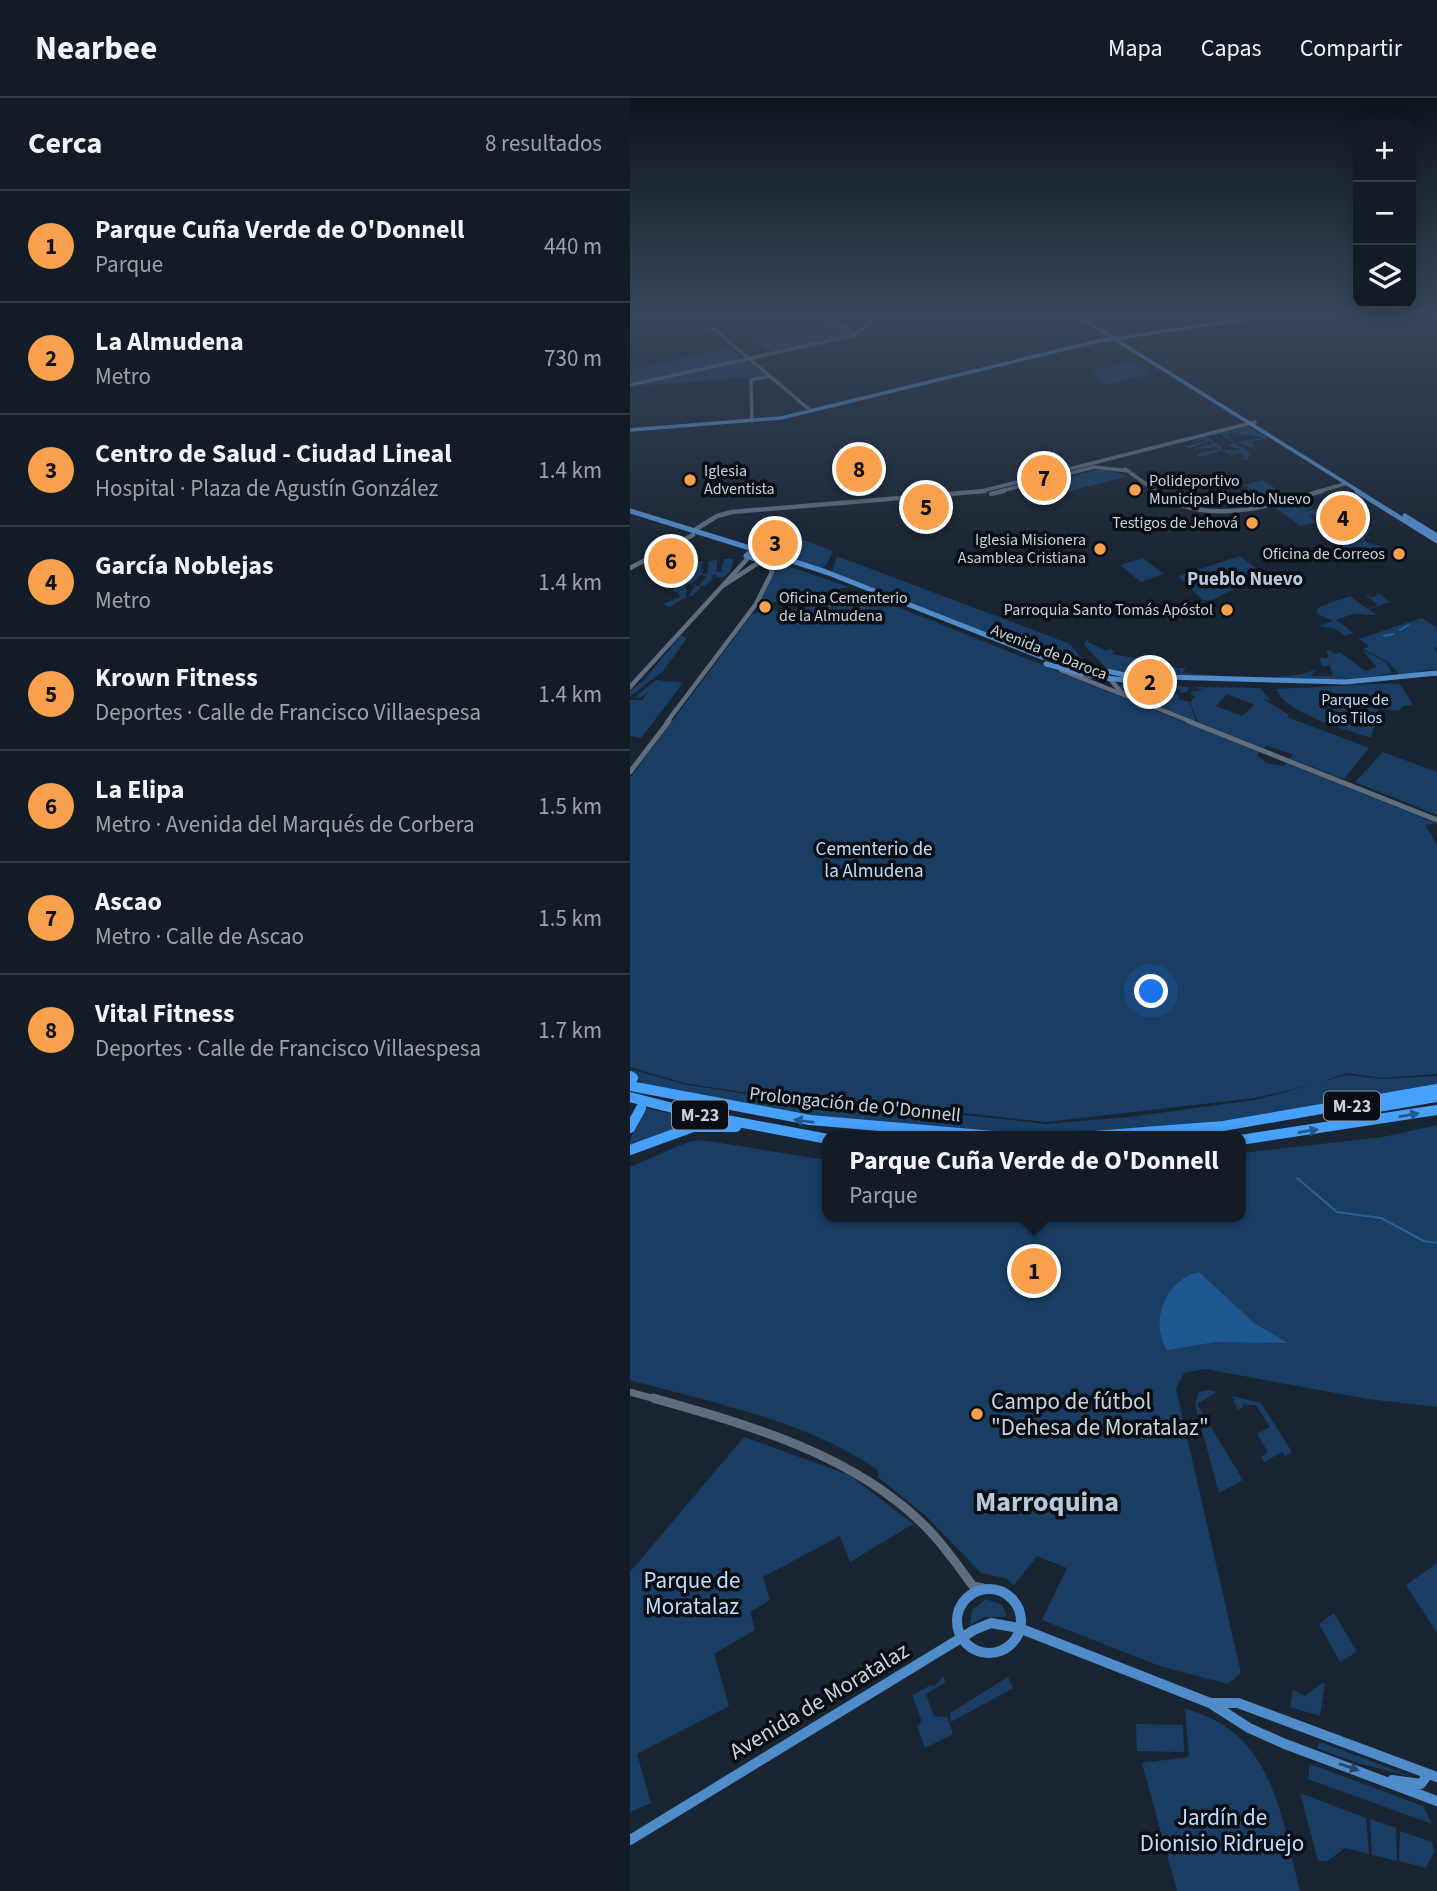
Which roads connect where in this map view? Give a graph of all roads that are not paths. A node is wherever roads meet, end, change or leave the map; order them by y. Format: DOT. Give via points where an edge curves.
graph roads {
  1 [pos="751,397"];
  2 [pos="794,397"];
  3 [pos="868,397"];
  4 [pos="1210,397"];
  5 [pos="1212,397"];
  6 [pos="1225,405"];
  7 [pos="811,411"];
  8 [pos="752,421"];
  9 [pos="1252,422"];
  10 [pos="630,430"];
  11 [pos="1111,459"];
  12 [pos="1314,461"];
  13 [pos="1324,470"];
  14 [pos="1129,471"];
  15 [pos="1352,482"];
  16 [pos="1346,484"];
  17 [pos="966,496"];
  18 [pos="928,497"];
  19 [pos="912,501"];
  20 [pos="850,505"];
  21 [pos="781,510"];
  22 [pos="630,511"];
  23 [pos="729,513"];
  24 [pos="713,521"];
  25 [pos="695,532"];
  26 [pos="1437,536"];
  27 [pos="1437,541"];
  28 [pos="750,553"];
  29 [pos="772,554"];
  30 [pos="765,561"];
  31 [pos="630,566"];
  32 [pos="714,592"];
  33 [pos="1053,666"];
  34 [pos="1102,670"];
  35 [pos="1437,674"];
  36 [pos="1112,680"];
  37 [pos="630,687"];
  38 [pos="1131,698"];
  39 [pos="630,772"];
  40 [pos="1437,820"];
  41 [pos="631,1080"];
  42 [pos="1437,1089"];
  43 [pos="630,1097"];
  44 [pos="1437,1097"];
  45 [pos="641,1108"];
  46 [pos="1437,1110"];
  47 [pos="1267,1122"];
  48 [pos="630,1128"];
  49 [pos="770,1129"];
  50 [pos="903,1131"];
  51 [pos="1187,1131"];
  52 [pos="822,1138"];
  53 [pos="1246,1139"];
  54 [pos="630,1150"];
  55 [pos="630,1392"];
  56 [pos="976,1589"];
  57 [pos="1018,1628"];
  58 [pos="963,1638"];
  59 [pos="1210,1703"];
  60 [pos="1433,1775"];
  61 [pos="1381,1778"];
  62 [pos="1437,1801"];
  63 [pos="630,1838"];
  1 -- 8 [label="street"];
  2 -- 7 [label="street"];
  3 -- 7 [label="main road"];
  4 -- 6 [label="main road"];
  5 -- 6 [label="main road"];
  6 -- 9 [label="main road"];
  7 -- 8 [label="main road"];
  8 -- 10 [label="main road"];
  9 -- 11 [label="street"];
  9 -- 12 [label="main road"];
  9 -- 12 [label="main road"];
  11 -- 14 [label="street"];
  11 -- 17 [label="street"];
  12 -- 13 [label="main road"];
  12 -- 15 [label="main road"];
  13 -- 15 [label="main road"];
  13 -- 16 [label="main road"];
  14 -- 16 [label="street" via="1169,501 1221,512 1243,512"];
  14 -- 17 [label="street" via="1098,467"];
  15 -- 16 [label="main road"];
  15 -- 26 [label="main road"];
  16 -- 27 [label="main road"];
  17 -- 18 [label="street"];
  17 -- 19 [label="street"];
  18 -- 19 [label="street"];
  18 -- 20 [label="street"];
  19 -- 20 [label="street"];
  20 -- 21 [label="street"];
  20 -- 21 [label="street"];
  21 -- 23 [label="street"];
  21 -- 24 [label="street"];
  22 -- 28 [label="main road"];
  23 -- 24 [label="street"];
  23 -- 24 [label="street"];
  24 -- 25 [label="street"];
  25 -- 31 [label="street"];
  25 -- 31 [label="street"];
  28 -- 29 [label="main road, Avenida de Daroca" via="768,549"];
  28 -- 30 [label="main road, Avenida de Daroca"];
  28 -- 32 [label="street"];
  29 -- 30 [label="main road"];
  29 -- 34 [label="main road, Avenida de Daroca" via="1033,654"];
  30 -- 32 [label="street"];
  30 -- 33 [label="main road, Avenida de Daroca" via="824,575"];
  30 -- 39 [label="street" via="772,572 756,604"];
  32 -- 37 [label="street"];
  33 -- 36 [label="main road"];
  33 -- 38 [label="street, Avenida de Daroca"];
  34 -- 35 [label="main road" via="1150,679 1335,681"];
  34 -- 36 [label="street, Avenida de Daroca"];
  35 -- 36 [label="main road" via="1354,685"];
  36 -- 38 [label="street, Avenida de Daroca"];
  38 -- 40 [label="street, Avenida de Daroca"];
  50 -- 41 [label="highway, Prolongación de O'Donnell / M-23, one-way" via="791,1119"];
  42 -- 47 [label="highway, M-23"];
  43 -- 49 [label="highway, Prolongación de O'Donnell / M-23"];
  44 -- 47 [label="highway"];
  45 -- 48 [label="highway"];
  53 -- 46 [label="highway, M-23, one-way"];
  47 -- 51 [label="highway, M-23"];
  49 -- 52 [label="highway, Prolongación de O'Donnell / M-23"];
  49 -- 54 [label="highway" via="693,1127"];
  55 -- 56 [label="street" via="784,1438 852,1469 919,1521"];
  56 -- 57 [label="main road" via="994,1587 1008,1593 1017,1606"];
  56 -- 58 [label="main road" via="960,1615"];
  57 -- 58 [label="main road, Avenida de Moratalaz" via="990,1623"];
  57 -- 58 [label="main road" via="1007,1648 990,1654 977,1652"];
  57 -- 59 [label="main road, Avenida de Moratalaz"];
  58 -- 63 [label="main road, Avenida de Moratalaz"];
  59 -- 60 [label="main road" via="1238,1703"];
  59 -- 61 [label="main road, one-way" via="1285,1744"];
  60 -- 61 [label="main road" via="1421,1784"];
  61 -- 62 [label="main road"];
}
